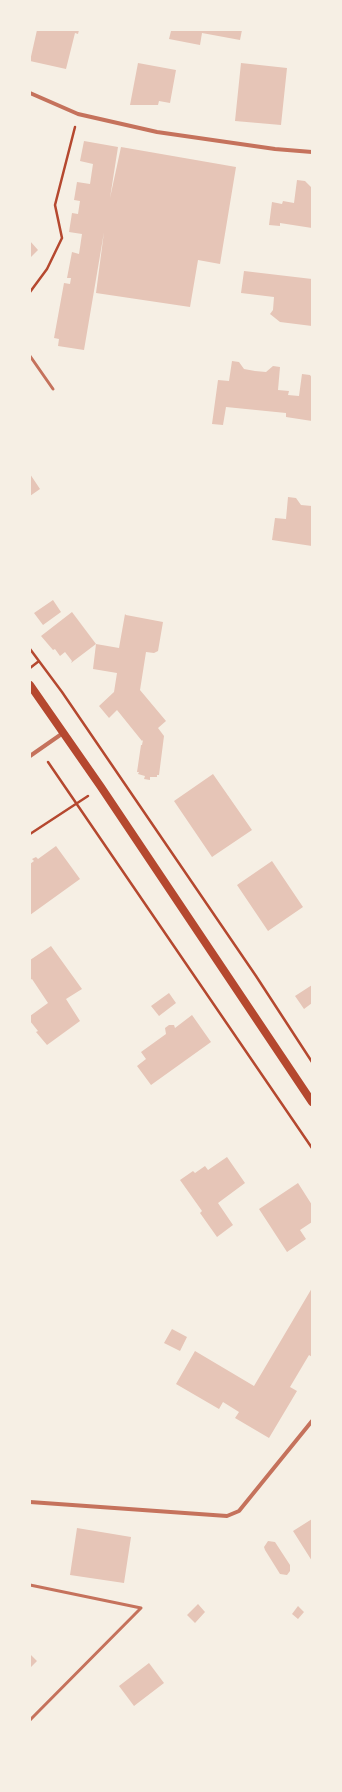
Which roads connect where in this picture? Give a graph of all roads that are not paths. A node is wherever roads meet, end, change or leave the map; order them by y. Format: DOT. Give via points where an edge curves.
graph roads {
  1 [pos="30,93"];
  2 [pos="312,152"];
  3 [pos="30,356"];
  4 [pos="52,389"];
  5 [pos="30,685"];
  6 [pos="64,733"];
  7 [pos="30,756"];
  8 [pos="312,1102"];
  9 [pos="312,1421"];
  10 [pos="30,1502"];
  11 [pos="30,1585"];
  12 [pos="30,1720"];
  1 -- 2 [label="street" via="78,114 157,132"];
  3 -- 4 [label="lane"];
  5 -- 6 [label="main road"];
  6 -- 7 [label="street"];
  6 -- 8 [label="main road"];
  9 -- 10 [label="street" via="239,1511 226,1516"];
  11 -- 12 [label="lane" via="141,1608"];
}
